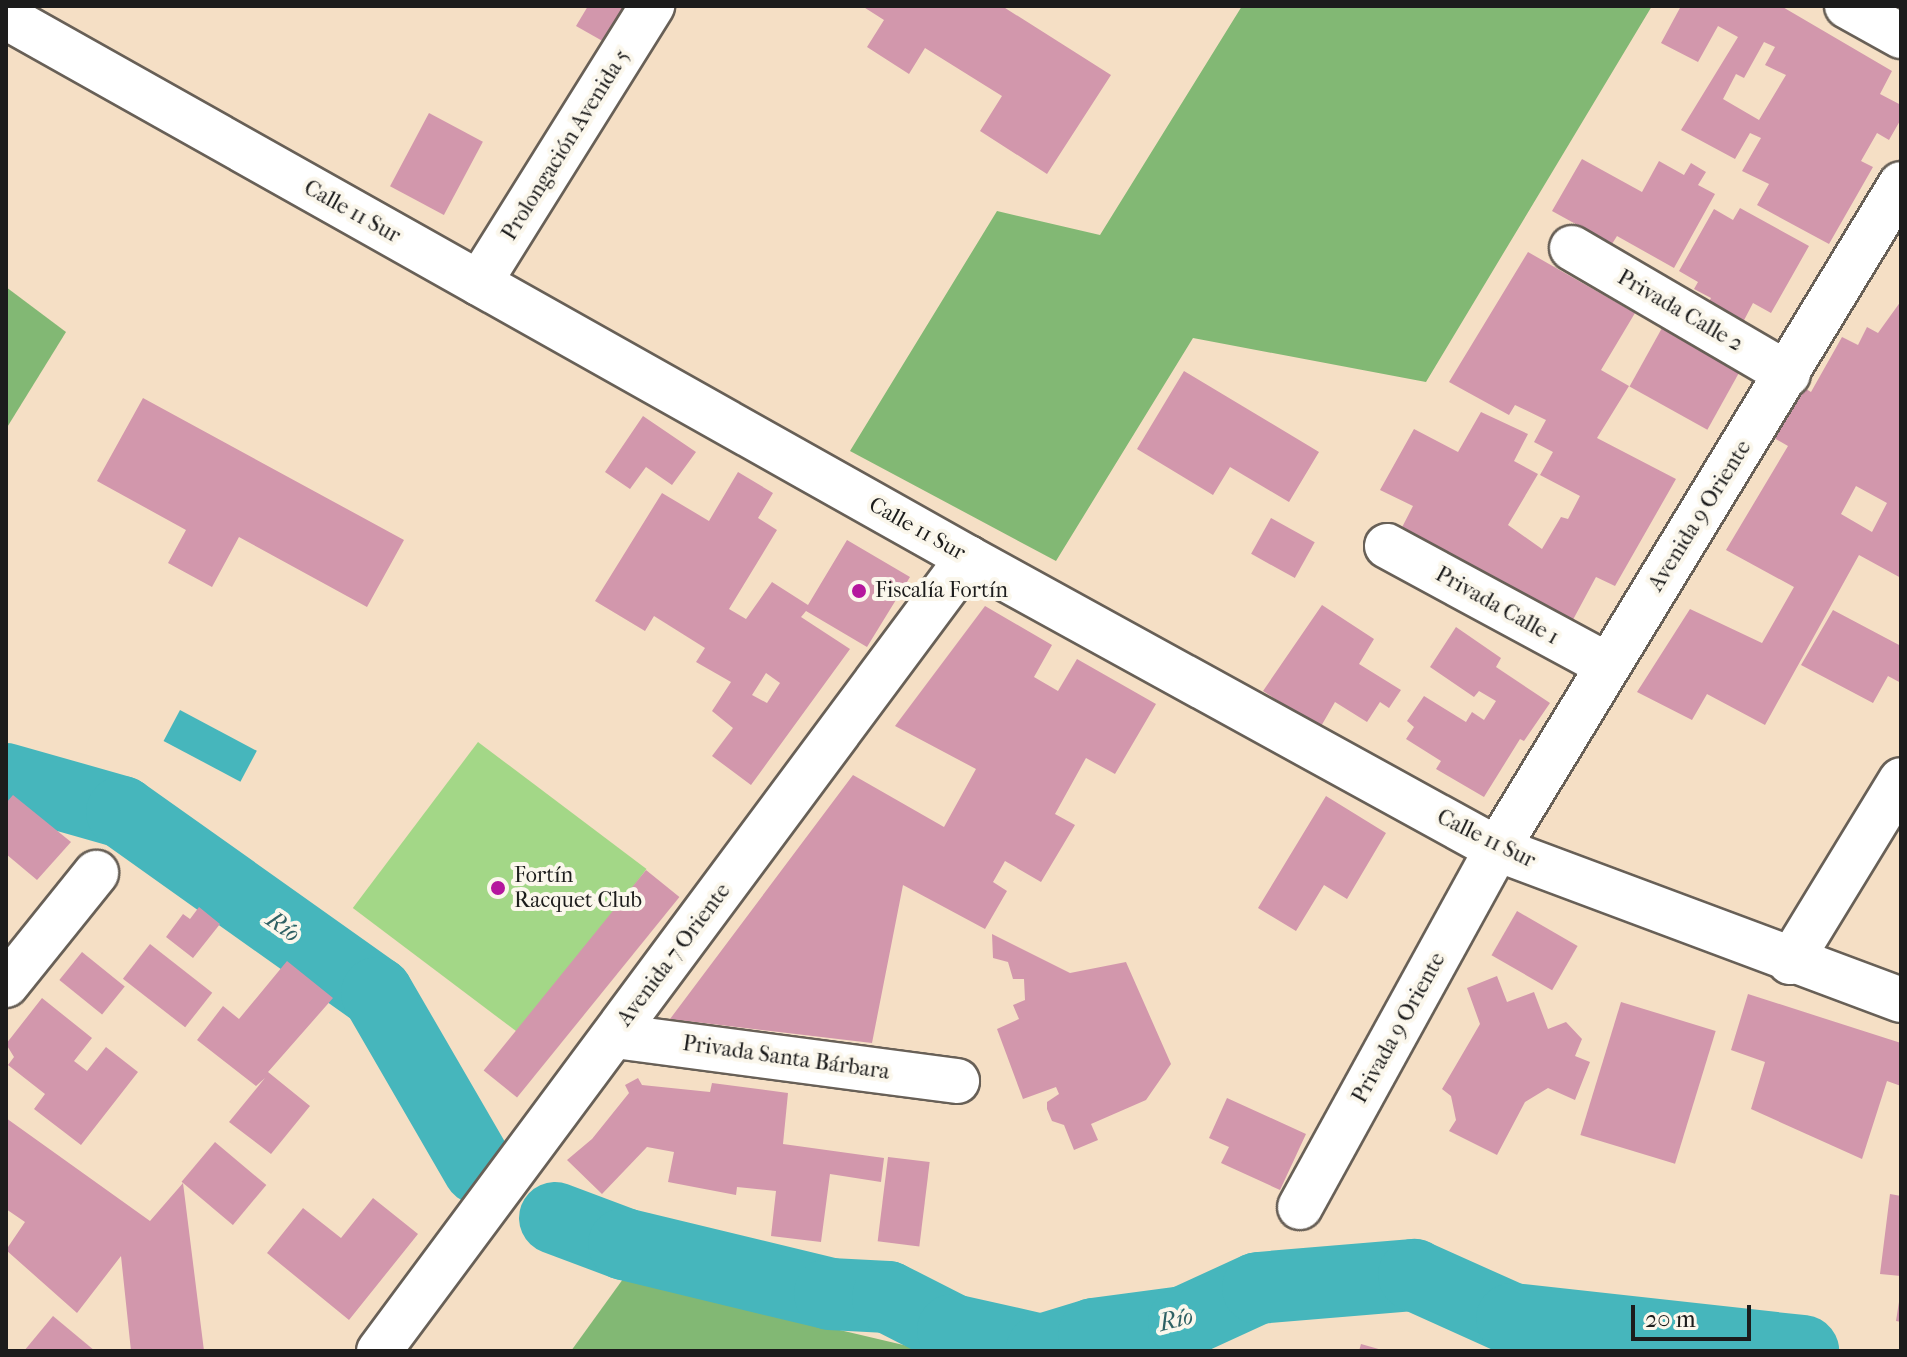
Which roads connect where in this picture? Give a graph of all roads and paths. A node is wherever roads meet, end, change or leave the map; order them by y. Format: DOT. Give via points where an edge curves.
graph roads {
  1 [pos="652,6"];
  2 [pos="1847,6"];
  3 [pos="6,17"];
  4 [pos="1901,36"];
  5 [pos="1901,184"];
  6 [pos="1572,248"];
  7 [pos="479,283"];
  8 [pos="1788,374"];
  9 [pos="1387,546"];
  10 [pos="968,558"];
  11 [pos="1607,665"];
  12 [pos="1901,780"];
  13 [pos="1497,849"];
  14 [pos="96,873"];
  15 [pos="1790,962"];
  16 [pos="6,985"];
  17 [pos="1901,1000"];
  18 [pos="615,1036"];
  19 [pos="957,1081"];
  20 [pos="1300,1207"];
  21 [pos="379,1351"];
  1 -- 7 [label="street, Prolongación Avenida 5"];
  2 -- 4 [label="street"];
  3 -- 7 [label="street, Calle 11 Sur"];
  5 -- 8 [label="street, Avenida 9 Oriente"];
  6 -- 8 [label="street, Privada Calle 2"];
  7 -- 10 [label="street, Calle 11 Sur"];
  8 -- 11 [label="street, Avenida 9 Oriente"];
  9 -- 11 [label="street, Privada Calle 1"];
  10 -- 13 [label="street, Calle 11 Sur"];
  10 -- 18 [label="street, Avenida 7 Oriente"];
  11 -- 13 [label="street, Avenida 9 Oriente"];
  12 -- 15 [label="street"];
  13 -- 15 [label="street, Calle 11 Sur"];
  13 -- 20 [label="street, Privada 9 Oriente"];
  14 -- 16 [label="street"];
  15 -- 17 [label="street, Calle 11 Sur"];
  18 -- 19 [label="street, Privada Santa Bárbara"];
  18 -- 21 [label="street, Avenida 7 Oriente"];
}
